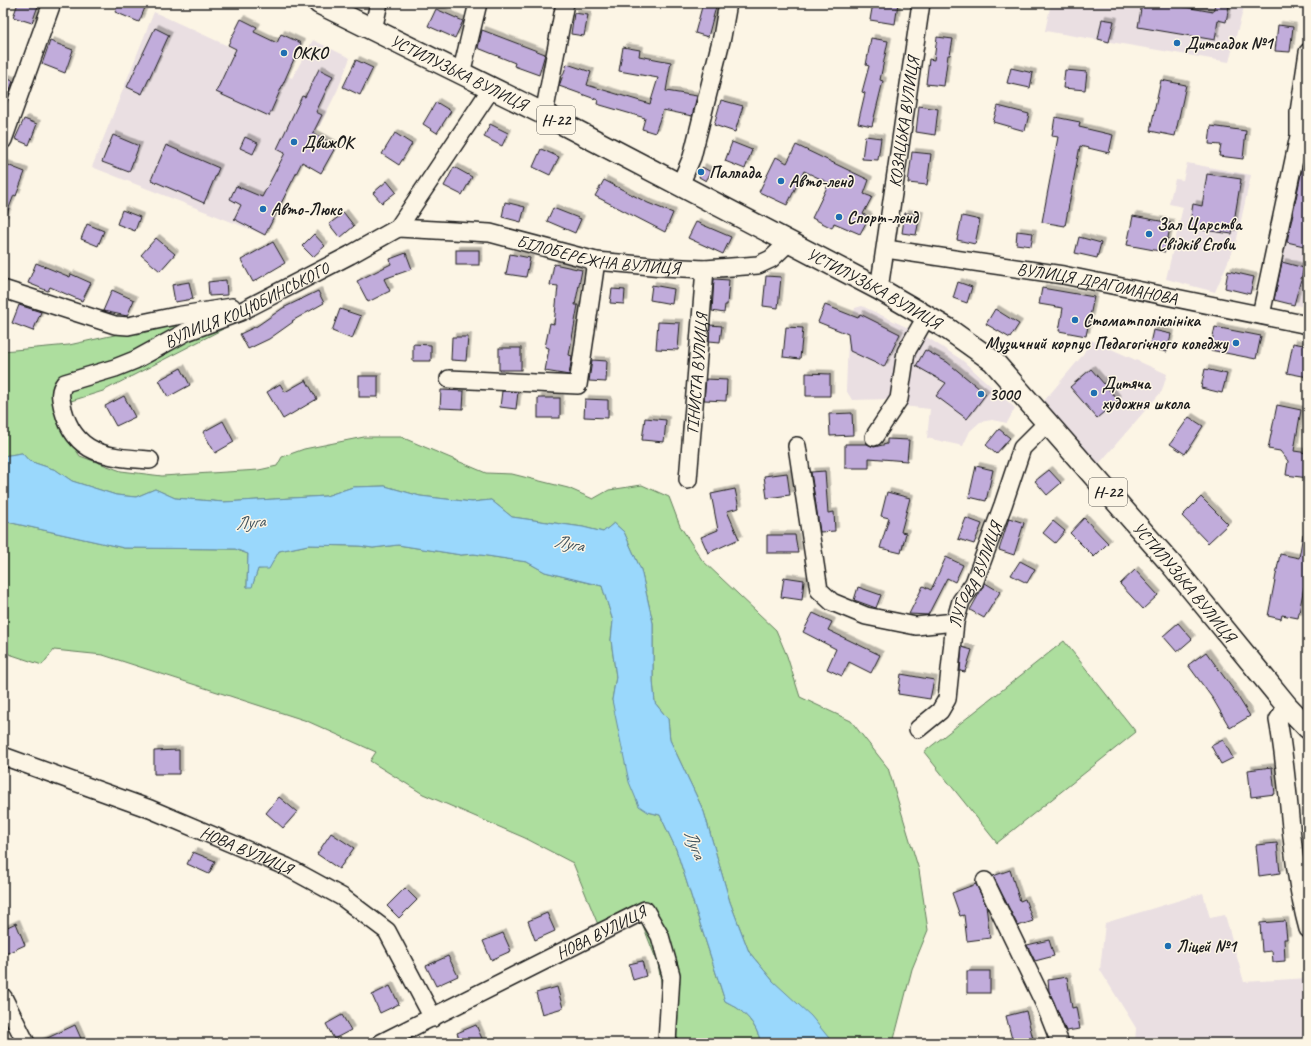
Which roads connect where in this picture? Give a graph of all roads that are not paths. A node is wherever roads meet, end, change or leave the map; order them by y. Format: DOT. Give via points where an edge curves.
graph roads {
  1 [pos="52,3"];
  2 [pos="319,3"];
  3 [pos="379,3"];
  4 [pos="478,3"];
  5 [pos="565,3"];
  6 [pos="728,3"];
  7 [pos="921,3"];
  8 [pos="373,30"];
  9 [pos="1308,52"];
  10 [pos="461,74"];
  11 [pos="491,89"];
  12 [pos="544,114"];
  13 [pos="3,140"];
  14 [pos="680,185"];
  15 [pos="398,228"];
  16 [pos="790,241"];
  17 [pos="886,249"];
  18 [pos="596,261"];
  19 [pos="705,269"];
  20 [pos="3,288"];
  21 [pos="879,289"];
  22 [pos="258,303"];
  23 [pos="1261,315"];
  24 [pos="926,317"];
  25 [pos="1308,325"];
  26 [pos="449,379"];
  27 [pos="1046,423"];
  28 [pos="874,437"];
  29 [pos="797,446"];
  30 [pos="150,460"];
  31 [pos="688,480"];
  32 [pos="955,622"];
  33 [pos="1287,706"];
  34 [pos="1308,728"];
  35 [pos="918,729"];
  36 [pos="3,756"];
  37 [pos="984,881"];
  38 [pos="1308,929"];
  39 [pos="3,997"];
  40 [pos="433,1018"];
  41 [pos="26,1043"];
  42 [pos="381,1043"];
  43 [pos="667,1043"];
  44 [pos="1060,1043"];
  1 -- 13 [label="street"];
  2 -- 8 [label="main road, УСТИЛУЗЬКА ВУЛИЦЯ / Н-22"];
  3 -- 8 [label="street"];
  4 -- 10 [label="street"];
  5 -- 12 [label="street"];
  6 -- 14 [label="street" via="692,158"];
  7 -- 17 [label="street, КОЗАЦЬКА ВУЛИЦЯ"];
  8 -- 10 [label="main road, УСТИЛУЗЬКА ВУЛИЦЯ / Н-22"];
  9 -- 23 [label="street" via="1299,112 1299,136"];
  10 -- 11 [label="main road, УСТИЛУЗЬКА ВУЛИЦЯ / Н-22"];
  11 -- 12 [label="main road, УСТИЛУЗЬКА ВУЛИЦЯ / Н-22"];
  11 -- 15 [label="street, ВУЛИЦЯ КОЦЮБИНСЬКОГО"];
  12 -- 14 [label="main road, УСТИЛУЗЬКА ВУЛИЦЯ / Н-22"];
  14 -- 16 [label="main road, УСТИЛУЗЬКА ВУЛИЦЯ / Н-22"];
  15 -- 18 [label="street, БІЛОБЕРЕЖНА ВУЛИЦЯ" via="490,233"];
  15 -- 22 [label="street, ВУЛИЦЯ КОЦЮБИНСЬКОГО"];
  16 -- 19 [label="street, БІЛОБЕРЕЖНА ВУЛИЦЯ" via="771,259 758,266"];
  16 -- 21 [label="main road, УСТИЛУЗЬКА ВУЛИЦЯ / Н-22"];
  17 -- 21 [label="street, КОЗАЦЬКА ВУЛИЦЯ"];
  17 -- 23 [label="street, ВУЛИЦЯ ДРАГОМАНОВА" via="1063,275"];
  18 -- 19 [label="street, БІЛОБЕРЕЖНА ВУЛИЦЯ"];
  18 -- 26 [label="street" via="578,385"];
  19 -- 31 [label="street, ТІНИСТА ВУЛИЦЯ"];
  20 -- 22 [label="street" via="115,325 128,326"];
  21 -- 24 [label="main road, УСТИЛУЗЬКА ВУЛИЦЯ / Н-22"];
  22 -- 30 [label="street, ВУЛИЦЯ КОЦЮБИНСЬКОГО" via="186,332 135,360 65,383 60,396 65,417 78,441 89,449 103,454"];
  23 -- 25 [label="street, ВУЛИЦЯ ДРАГОМАНОВА"];
  24 -- 27 [label="main road, УСТИЛУЗЬКА ВУЛИЦЯ / Н-22" via="948,329 993,361"];
  24 -- 28 [label="street" via="906,352 899,399"];
  27 -- 32 [label="street, ЛУГОВА ВУЛИЦЯ" via="1022,448 974,583 961,601"];
  27 -- 33 [label="main road, УСТИЛУЗЬКА ВУЛИЦЯ / Н-22" via="1172,564"];
  29 -- 32 [label="street" via="819,590 832,602 866,616 916,626"];
  32 -- 35 [label="street, ЛУГОВА ВУЛИЦЯ" via="947,699 940,711"];
  33 -- 34 [label="main road, УСТИЛУЗЬКА ВУЛИЦЯ / Н-22"];
  33 -- 38 [label="street" via="1278,720 1285,758 1300,898"];
  36 -- 40 [label="street, НОВА ВУЛИЦЯ" via="150,809 287,867 342,897 387,931"];
  37 -- 44 [label="street" via="1045,1005"];
  39 -- 41 [label="street"];
  40 -- 42 [label="street, НОВА ВУЛИЦЯ"];
  40 -- 43 [label="street, НОВА ВУЛИЦЯ" via="645,910 660,936 671,974"];
}
